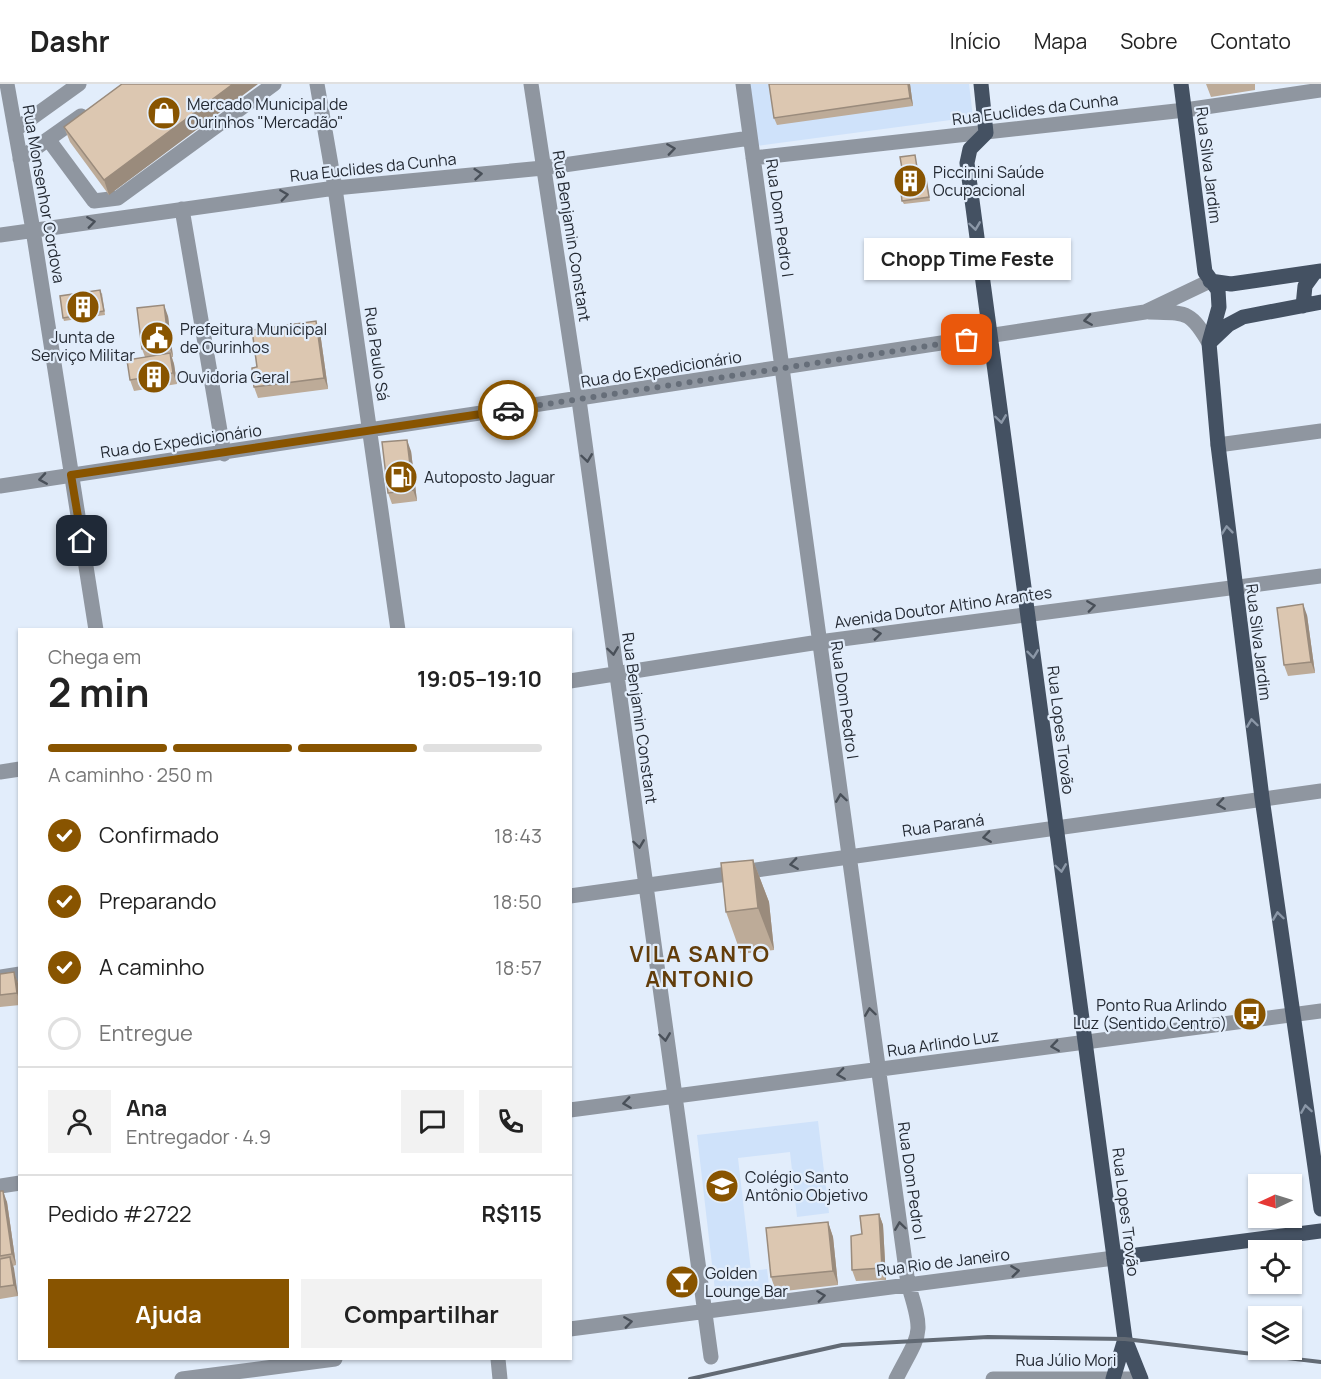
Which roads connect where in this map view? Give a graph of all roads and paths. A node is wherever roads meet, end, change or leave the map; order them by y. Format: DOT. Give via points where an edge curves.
graph roads {
  1 [pos="7,84"];
  2 [pos="79,84"];
  3 [pos="274,84"];
  4 [pos="317,84"];
  5 [pos="531,84"];
  6 [pos="743,84"];
  7 [pos="981,84"];
  8 [pos="1181,84"];
  9 [pos="1321,90"];
  10 [pos="92,108"];
  11 [pos="1185,110"];
  12 [pos="15,130"];
  13 [pos="986,133"];
  14 [pos="750,138"];
  15 [pos="48,139"];
  16 [pos="753,158"];
  17 [pos="20,159"];
  18 [pos="543,168"];
  19 [pos="335,188"];
  20 [pos="182,209"];
  21 [pos="33,230"];
  22 [pos="0,235"];
  23 [pos="1318,272"];
  24 [pos="1210,281"];
  25 [pos="1321,302"];
  26 [pos="1303,306"];
  27 [pos="1146,312"];
  28 [pos="990,336"];
  29 [pos="1209,343"];
  30 [pos="783,368"];
  31 [pos="579,400"];
  32 [pos="1321,430"];
  33 [pos="370,431"];
  34 [pos="1218,445"];
  35 [pos="224,454"];
  36 [pos="71,475"];
  37 [pos="0,486"];
  38 [pos="1321,576"];
  39 [pos="1234,587"];
  40 [pos="1027,614"];
  41 [pos="96,628"];
  42 [pos="398,628"];
  43 [pos="819,642"];
  44 [pos="616,674"];
  45 [pos="572,681"];
  46 [pos="18,769"];
  47 [pos="0,772"];
  48 [pos="1321,791"];
  49 [pos="1262,798"];
  50 [pos="1055,827"];
  51 [pos="849,856"];
  52 [pos="645,885"];
  53 [pos="572,896"];
  54 [pos="18,974"];
  55 [pos="0,977"];
  56 [pos="1321,1011"];
  57 [pos="1292,1015"];
  58 [pos="1087,1042"];
  59 [pos="878,1069"];
  60 [pos="674,1096"];
  61 [pos="572,1110"];
  62 [pos="18,1183"];
  63 [pos="0,1186"];
  64 [pos="1321,1209"];
  65 [pos="1321,1231"];
  66 [pos="1114,1258"];
  67 [pos="908,1284"];
  68 [pos="703,1311"];
  69 [pos="572,1329"];
  70 [pos="1125,1339"];
  71 [pos="711,1357"];
  72 [pos="329,1360"];
  73 [pos="498,1360"];
  74 [pos="285,1368"];
  75 [pos="1113,1378"];
  76 [pos="182,1379"];
  77 [pos="500,1379"];
  78 [pos="896,1379"];
  79 [pos="993,1379"];
  80 [pos="1140,1379"];
  1 -- 12 [label="street, Rua Monsenhor Cordova"];
  2 -- 12 [label="street"];
  3 -- 15 [label="street" via="112,200 94,201"];
  4 -- 19 [label="street, Rua Paulo Sá"];
  5 -- 18 [label="street, Rua Benjamin Constant"];
  6 -- 14 [label="street, Rua Dom Pedro I"];
  7 -- 13 [label="main road"];
  8 -- 11 [label="main road, Rua Silva Jardim"];
  9 -- 11 [label="street, Rua Euclides da Cunha"];
  10 -- 15 [label="street"];
  11 -- 13 [label="street, Rua Euclides da Cunha"];
  11 -- 24 [label="main road, Rua Silva Jardim" via="1205,272"];
  12 -- 17 [label="street, Rua Monsenhor Cordova"];
  13 -- 16 [label="street, Rua Euclides da Cunha"];
  13 -- 28 [label="main road, Rua Lopes Trovão, one-way" via="970,149 967,163"];
  14 -- 16 [label="street, Rua Dom Pedro I"];
  18 -- 14 [label="street, Rua Euclides da Cunha, one-way"];
  15 -- 17 [label="street"];
  16 -- 30 [label="street, Rua Dom Pedro I"];
  17 -- 21 [label="street, Rua Monsenhor Cordova"];
  19 -- 18 [label="street, Rua Euclides da Cunha, one-way"];
  18 -- 31 [label="street, Rua Benjamin Constant"];
  20 -- 19 [label="street, Rua Euclides da Cunha, one-way"];
  19 -- 33 [label="street, Rua Paulo Sá"];
  21 -- 20 [label="street, Rua Euclides da Cunha, one-way"];
  20 -- 35 [label="street"];
  21 -- 22 [label="street, Rua Euclides da Cunha"];
  21 -- 36 [label="street, Rua Monsenhor Cordova"];
  23 -- 24 [label="main road, Rua do Expedicionário" via="1231,284"];
  23 -- 26 [label="main road" via="1305,286"];
  24 -- 27 [label="street, Rua do Expedicionário"];
  24 -- 29 [label="main road, Rua Silva Jardim" via="1218,290 1219,307"];
  25 -- 26 [label="main road"];
  26 -- 29 [label="main road" via="1243,317"];
  27 -- 28 [label="street, Rua do Expedicionário, one-way"];
  27 -- 29 [label="street" via="1180,313 1195,320"];
  28 -- 30 [label="street, Rua do Expedicionário"];
  28 -- 40 [label="main road, Rua Lopes Trovão, one-way"];
  29 -- 34 [label="main road, Rua Silva Jardim"];
  30 -- 31 [label="street, Rua do Expedicionário"];
  30 -- 43 [label="street, Rua Dom Pedro I"];
  31 -- 33 [label="street, Rua do Expedicionário"];
  31 -- 44 [label="street, Rua Benjamin Constant, one-way"];
  32 -- 34 [label="street"];
  33 -- 35 [label="street, Rua do Expedicionário"];
  33 -- 42 [label="street, Rua Paulo Sá"];
  39 -- 34 [label="main road, Rua Silva Jardim, one-way"];
  35 -- 36 [label="street, Rua do Expedicionário"];
  36 -- 37 [label="street, Rua do Expedicionário, one-way"];
  36 -- 41 [label="street, Rua Monsenhor Cordova"];
  38 -- 39 [label="street, Avenida Doutor Altino Arantes"];
  40 -- 39 [label="street, Avenida Doutor Altino Arantes, one-way"];
  49 -- 39 [label="main road, Rua Silva Jardim, one-way"];
  43 -- 40 [label="street, Avenida Doutor Altino Arantes, one-way"];
  40 -- 50 [label="main road, Rua Lopes Trovão, one-way"];
  43 -- 44 [label="street, Avenida Doutor Altino Arantes"];
  51 -- 43 [label="street, Rua Dom Pedro I, one-way"];
  44 -- 45 [label="street, Avenida Doutor Altino Arantes"];
  44 -- 52 [label="street, Rua Benjamin Constant, one-way"];
  46 -- 47 [label="street"];
  48 -- 49 [label="street, Rua Paraná"];
  49 -- 50 [label="street, Rua Paraná, one-way"];
  57 -- 49 [label="main road, Rua Silva Jardim, one-way"];
  50 -- 51 [label="street, Rua Paraná, one-way"];
  50 -- 58 [label="main road, Rua Lopes Trovão, one-way"];
  51 -- 52 [label="street, Rua Paraná, one-way"];
  59 -- 51 [label="street, Rua Dom Pedro I, one-way"];
  52 -- 53 [label="street, Rua Paraná"];
  52 -- 60 [label="street, Rua Benjamin Constant, one-way"];
  54 -- 55 [label="street"];
  56 -- 57 [label="street, Rua Arlindo Luz"];
  57 -- 58 [label="street, Rua Arlindo Luz"];
  64 -- 57 [label="main road, Rua Silva Jardim, one-way"];
  58 -- 59 [label="street, Rua Arlindo Luz, one-way"];
  58 -- 66 [label="main road, Rua Lopes Trovão"];
  59 -- 60 [label="street, Rua Arlindo Luz, one-way"];
  67 -- 59 [label="street, Rua Dom Pedro I, one-way"];
  60 -- 61 [label="street, Rua Arlindo Luz, one-way"];
  60 -- 68 [label="street, Rua Benjamin Constant"];
  62 -- 63 [label="street"];
  65 -- 66 [label="main road, Rua Rio de Janeiro"];
  67 -- 66 [label="street, Rua Rio de Janeiro, one-way"];
  66 -- 70 [label="main road, Rua Lopes Trovão"];
  68 -- 67 [label="street, Rua Rio de Janeiro, one-way"];
  67 -- 78 [label="street, Rua Dom Pedro I" via="919,1320 918,1341"];
  69 -- 68 [label="street, Rua Rio de Janeiro, one-way"];
  68 -- 71 [label="street, Rua Benjamin Constant"];
  70 -- 75 [label="main road"];
  70 -- 80 [label="main road"];
  72 -- 74 [label="street"];
  73 -- 77 [label="street"];
  74 -- 76 [label="street"];
  75 -- 79 [label="street, Rua Júlio Mori"];
  75 -- 80 [label="street, Rua Júlio Mori"];
}
